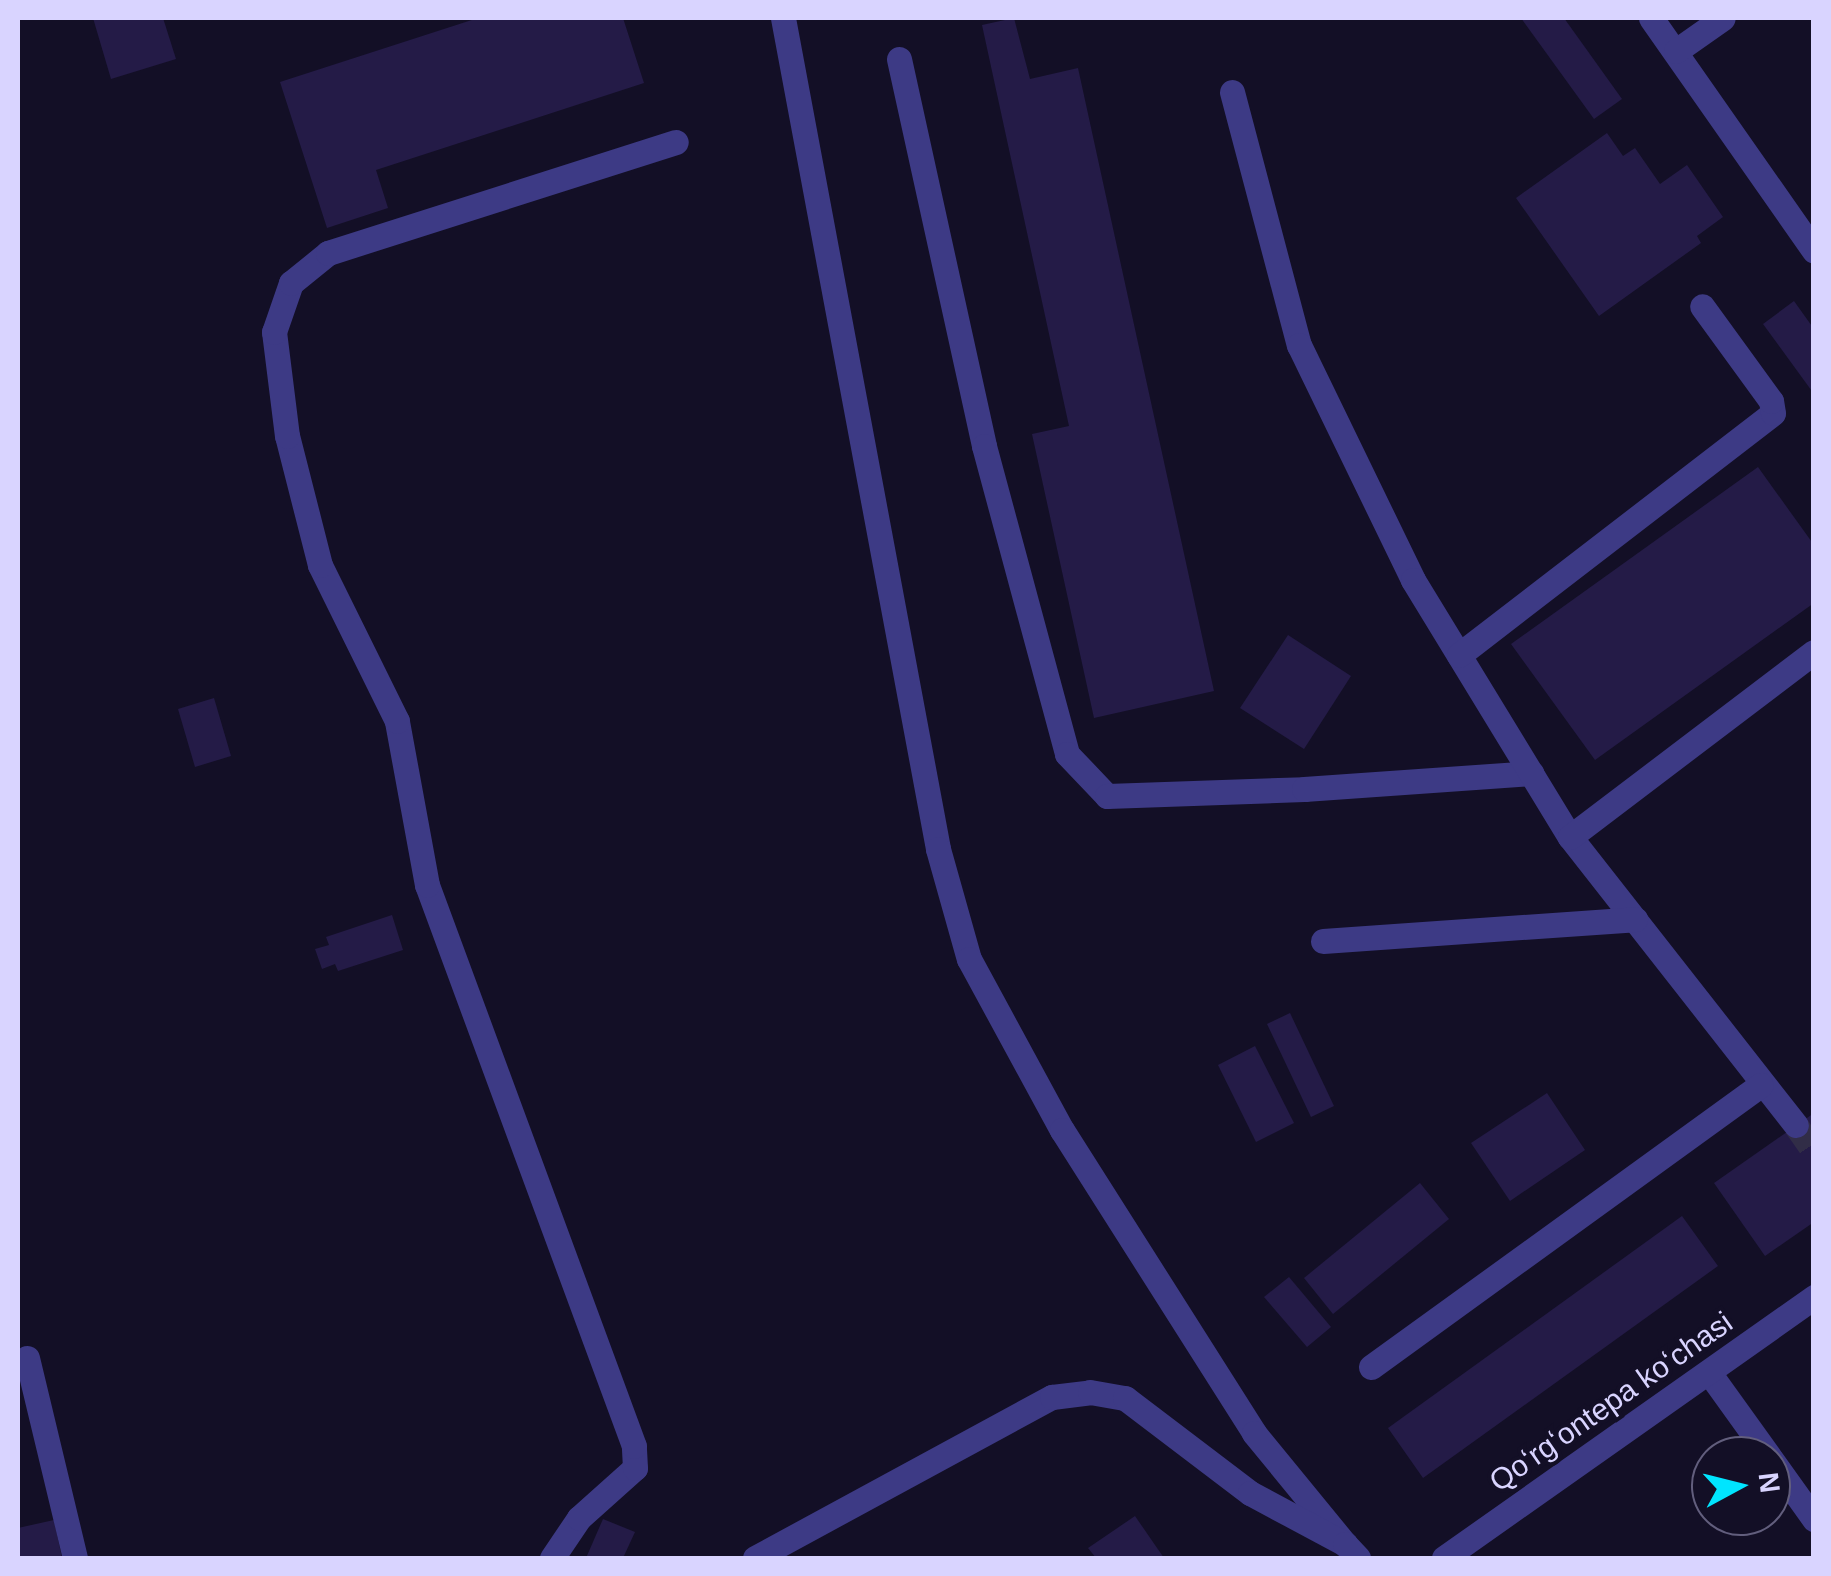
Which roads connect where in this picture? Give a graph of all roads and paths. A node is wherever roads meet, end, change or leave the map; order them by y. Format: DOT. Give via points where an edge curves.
graph roads {
  1 [pos="783,18"];
  2 [pos="1651,18"];
  3 [pos="1723,18"];
  4 [pos="1676,51"];
  5 [pos="898,58"];
  6 [pos="1232,92"];
  7 [pos="676,142"];
  8 [pos="1810,238"];
  9 [pos="1702,306"];
  10 [pos="1814,652"];
  11 [pos="1459,655"];
  12 [pos="1531,773"];
  13 [pos="1570,837"];
  14 [pos="1635,919"];
  15 [pos="1322,941"];
  16 [pos="1761,1085"];
  17 [pos="1796,1126"];
  18 [pos="1814,1297"];
  19 [pos="27,1358"];
  20 [pos="1372,1368"];
  21 [pos="1710,1374"];
  22 [pos="1755,1436"];
  23 [pos="1791,1487"];
  24 [pos="1814,1519"];
  25 [pos="1352,1551"];
  26 [pos="76,1558"];
  27 [pos="552,1558"];
  28 [pos="755,1558"];
  29 [pos="1444,1558"];
  1 -- 25 [label="street" via="938,849 968,959 1062,1130 1254,1432"];
  2 -- 4 [label="street"];
  3 -- 4 [label="street"];
  4 -- 8 [label="street"];
  5 -- 12 [label="street" via="984,446 1067,754 1107,796"];
  6 -- 11 [label="street" via="1299,345 1412,580"];
  7 -- 27 [label="street" via="328,253 291,283 274,332 287,436 320,565 396,721 427,885 634,1446 636,1468 579,1518"];
  9 -- 11 [label="street" via="1773,413"];
  10 -- 13 [label="street"];
  11 -- 12 [label="street"];
  12 -- 13 [label="street"];
  13 -- 14 [label="street"];
  14 -- 15 [label="street"];
  14 -- 16 [label="street"];
  16 -- 17 [label="street"];
  16 -- 20 [label="street"];
  18 -- 21 [label="street, Qoʻrgʻontepa koʻchasi"];
  19 -- 26 [label="street"];
  21 -- 22 [label="street"];
  21 -- 29 [label="street, Qoʻrgʻontepa koʻchasi"];
  23 -- 24 [label="street"];
  25 -- 28 [label="street" via="1250,1494 1125,1398 1090,1392 1052,1397"];
}
